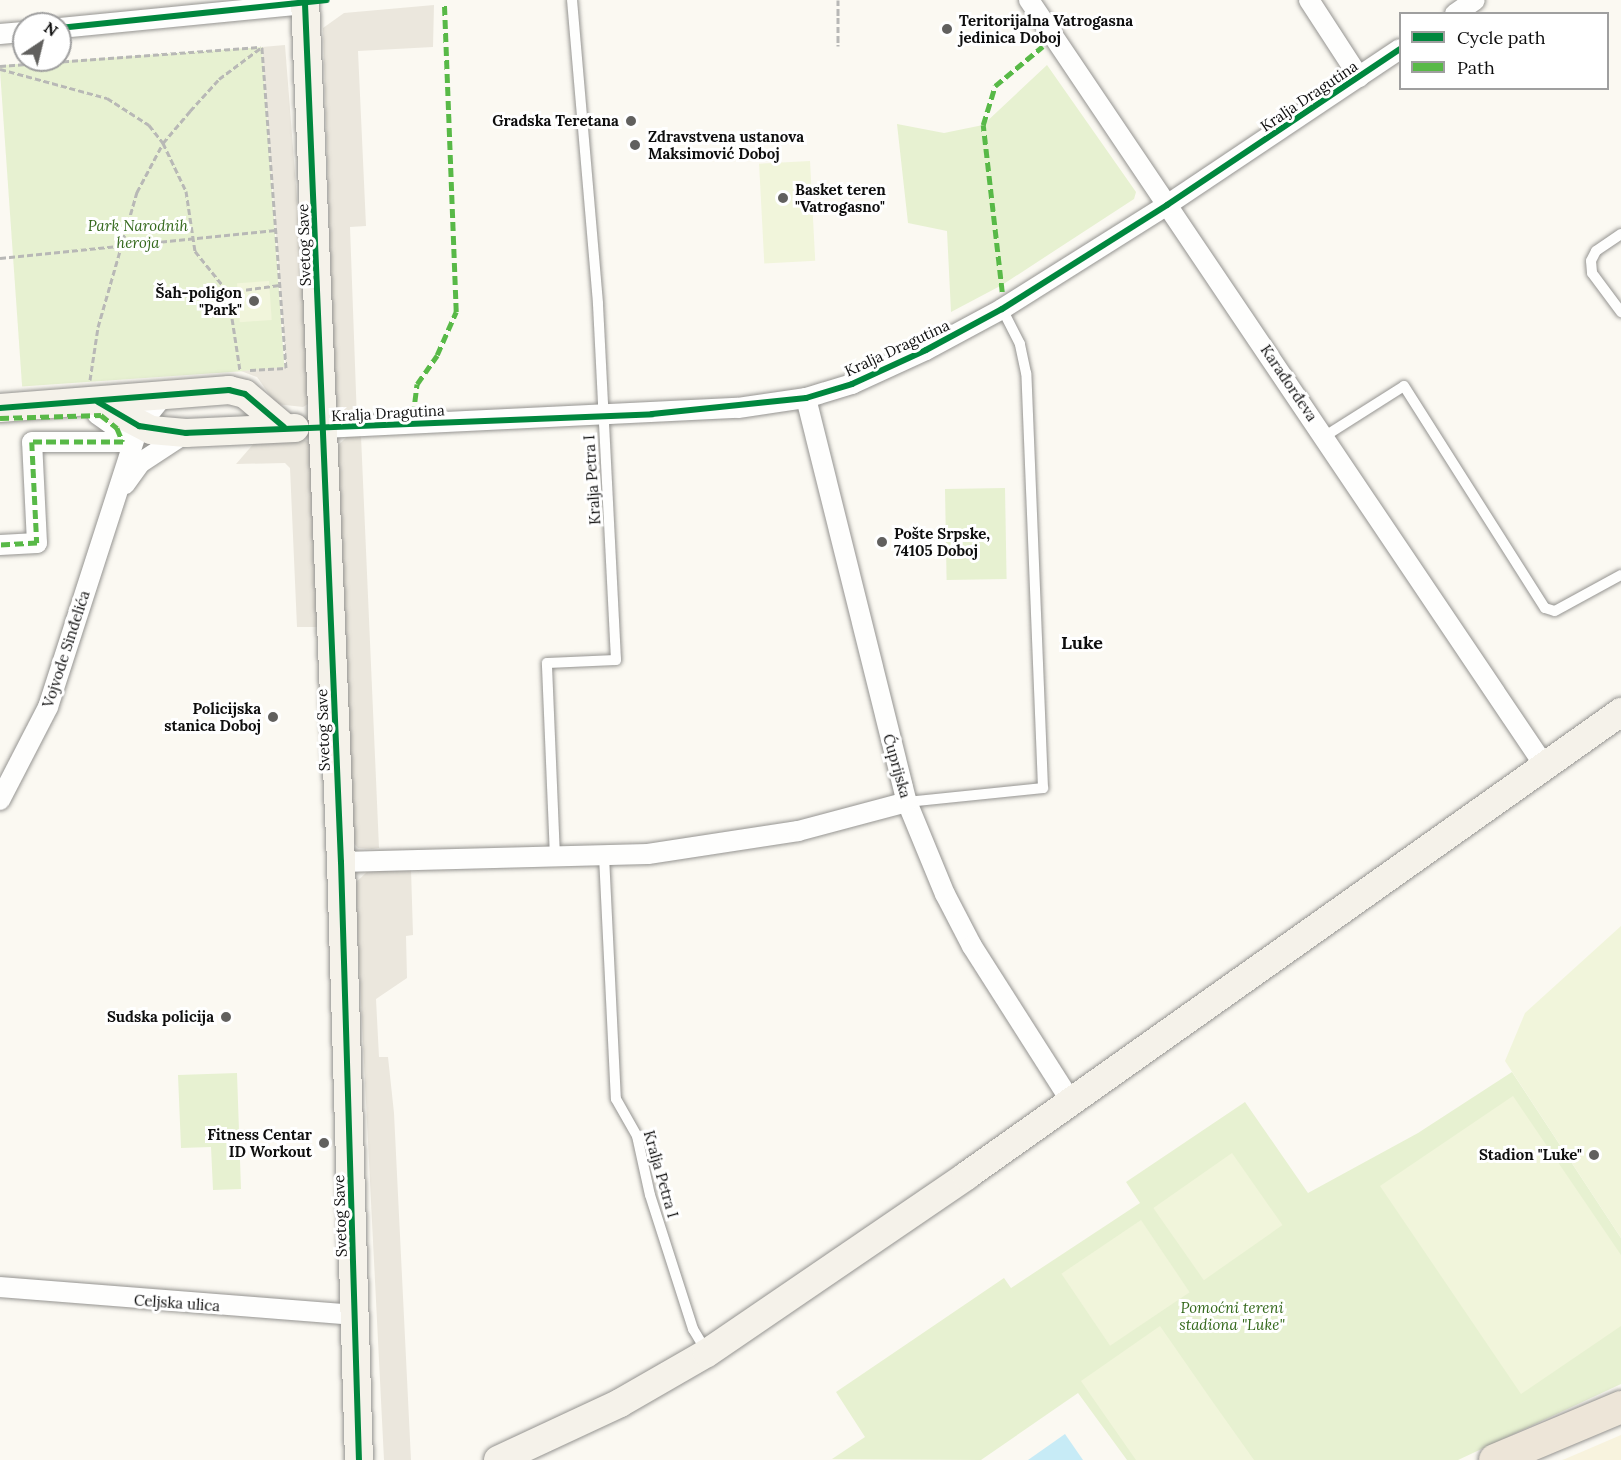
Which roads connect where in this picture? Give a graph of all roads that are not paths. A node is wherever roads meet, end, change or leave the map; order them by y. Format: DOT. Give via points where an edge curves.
graph roads {
  1 [pos="572,0"];
  2 [pos="1029,0"];
  3 [pos="1309,0"];
  4 [pos="1475,0"];
  5 [pos="312,1"];
  6 [pos="1458,12"];
  7 [pos="72,27"];
  8 [pos="1399,51"];
  9 [pos="1359,77"];
  10 [pos="1167,205"];
  11 [pos="1621,234"];
  12 [pos="1002,309"];
  13 [pos="1621,312"];
  14 [pos="94,392"];
  15 [pos="164,396"];
  16 [pos="806,398"];
  17 [pos="0,408"];
  18 [pos="603,416"];
  19 [pos="0,418"];
  20 [pos="139,426"];
  21 [pos="284,427"];
  22 [pos="323,428"];
  23 [pos="186,433"];
  24 [pos="1325,436"];
  25 [pos="118,493"];
  26 [pos="0,545"];
  27 [pos="1621,575"];
  28 [pos="1621,712"];
  29 [pos="1546,768"];
  30 [pos="0,800"];
  31 [pos="907,802"];
  32 [pos="604,856"];
  33 [pos="555,857"];
  34 [pos="341,862"];
  35 [pos="1070,1100"];
  36 [pos="0,1287"];
  37 [pos="355,1315"];
  38 [pos="707,1353"];
  39 [pos="1621,1407"];
  40 [pos="359,1460"];
  41 [pos="498,1460"];
  42 [pos="1495,1460"];
  1 -- 18 [label="lane, Kralja Petra I" via="598,303"];
  2 -- 10 [label="street, Karađorđeva"];
  3 -- 9 [label="street"];
  4 -- 6 [label="street"];
  5 -- 7 [label="street"];
  5 -- 22 [label="street, Svetog Save"];
  8 -- 9 [label="street, Kralja Dragutina"];
  9 -- 10 [label="street, Kralja Dragutina"];
  10 -- 12 [label="street, Kralja Dragutina"];
  10 -- 24 [label="street, Karađorđeva"];
  11 -- 13 [label="lane" via="1596,251 1592,261 1592,273"];
  12 -- 16 [label="street, Kralja Dragutina" via="884,370"];
  12 -- 31 [label="lane" via="1020,344 1026,373 1043,788"];
  14 -- 15 [label="street"];
  14 -- 17 [label="street"];
  14 -- 20 [label="street"];
  15 -- 20 [label="street"];
  15 -- 21 [label="street" via="228,390 245,394"];
  16 -- 18 [label="street, Kralja Dragutina" via="738,408"];
  16 -- 31 [label="street, Ćuprijska"];
  18 -- 22 [label="street, Kralja Dragutina"];
  18 -- 33 [label="lane, Kralja Petra I" via="616,660 548,663"];
  19 -- 26 [label="street" via="101,415 117,428 123,442 32,442 37,543"];
  20 -- 23 [label="street"];
  20 -- 25 [label="street, Vojvode Sinđelića"];
  21 -- 22 [label="street"];
  21 -- 23 [label="street"];
  22 -- 34 [label="street, Svetog Save"];
  23 -- 25 [label="street, Vojvode Sinđelića" via="140,463"];
  24 -- 27 [label="lane" via="1404,386 1545,608 1555,611"];
  24 -- 29 [label="street, Karađorđeva"];
  25 -- 30 [label="street, Vojvode Sinđelića" via="48,707"];
  28 -- 29 [label="street"];
  29 -- 35 [label="street"];
  31 -- 32 [label="street" via="754,838"];
  31 -- 35 [label="street, Ćuprijska" via="945,894 972,946"];
  32 -- 33 [label="street"];
  32 -- 38 [label="lane, Kralja Petra I" via="616,1099 637,1136 650,1195 693,1329"];
  33 -- 34 [label="street"];
  34 -- 37 [label="street, Svetog Save"];
  35 -- 38 [label="street"];
  36 -- 37 [label="street, Celjska ulica"];
  37 -- 40 [label="street, Svetog Save"];
  38 -- 41 [label="street" via="620,1403"];
  39 -- 42 [label="main road"];
}
